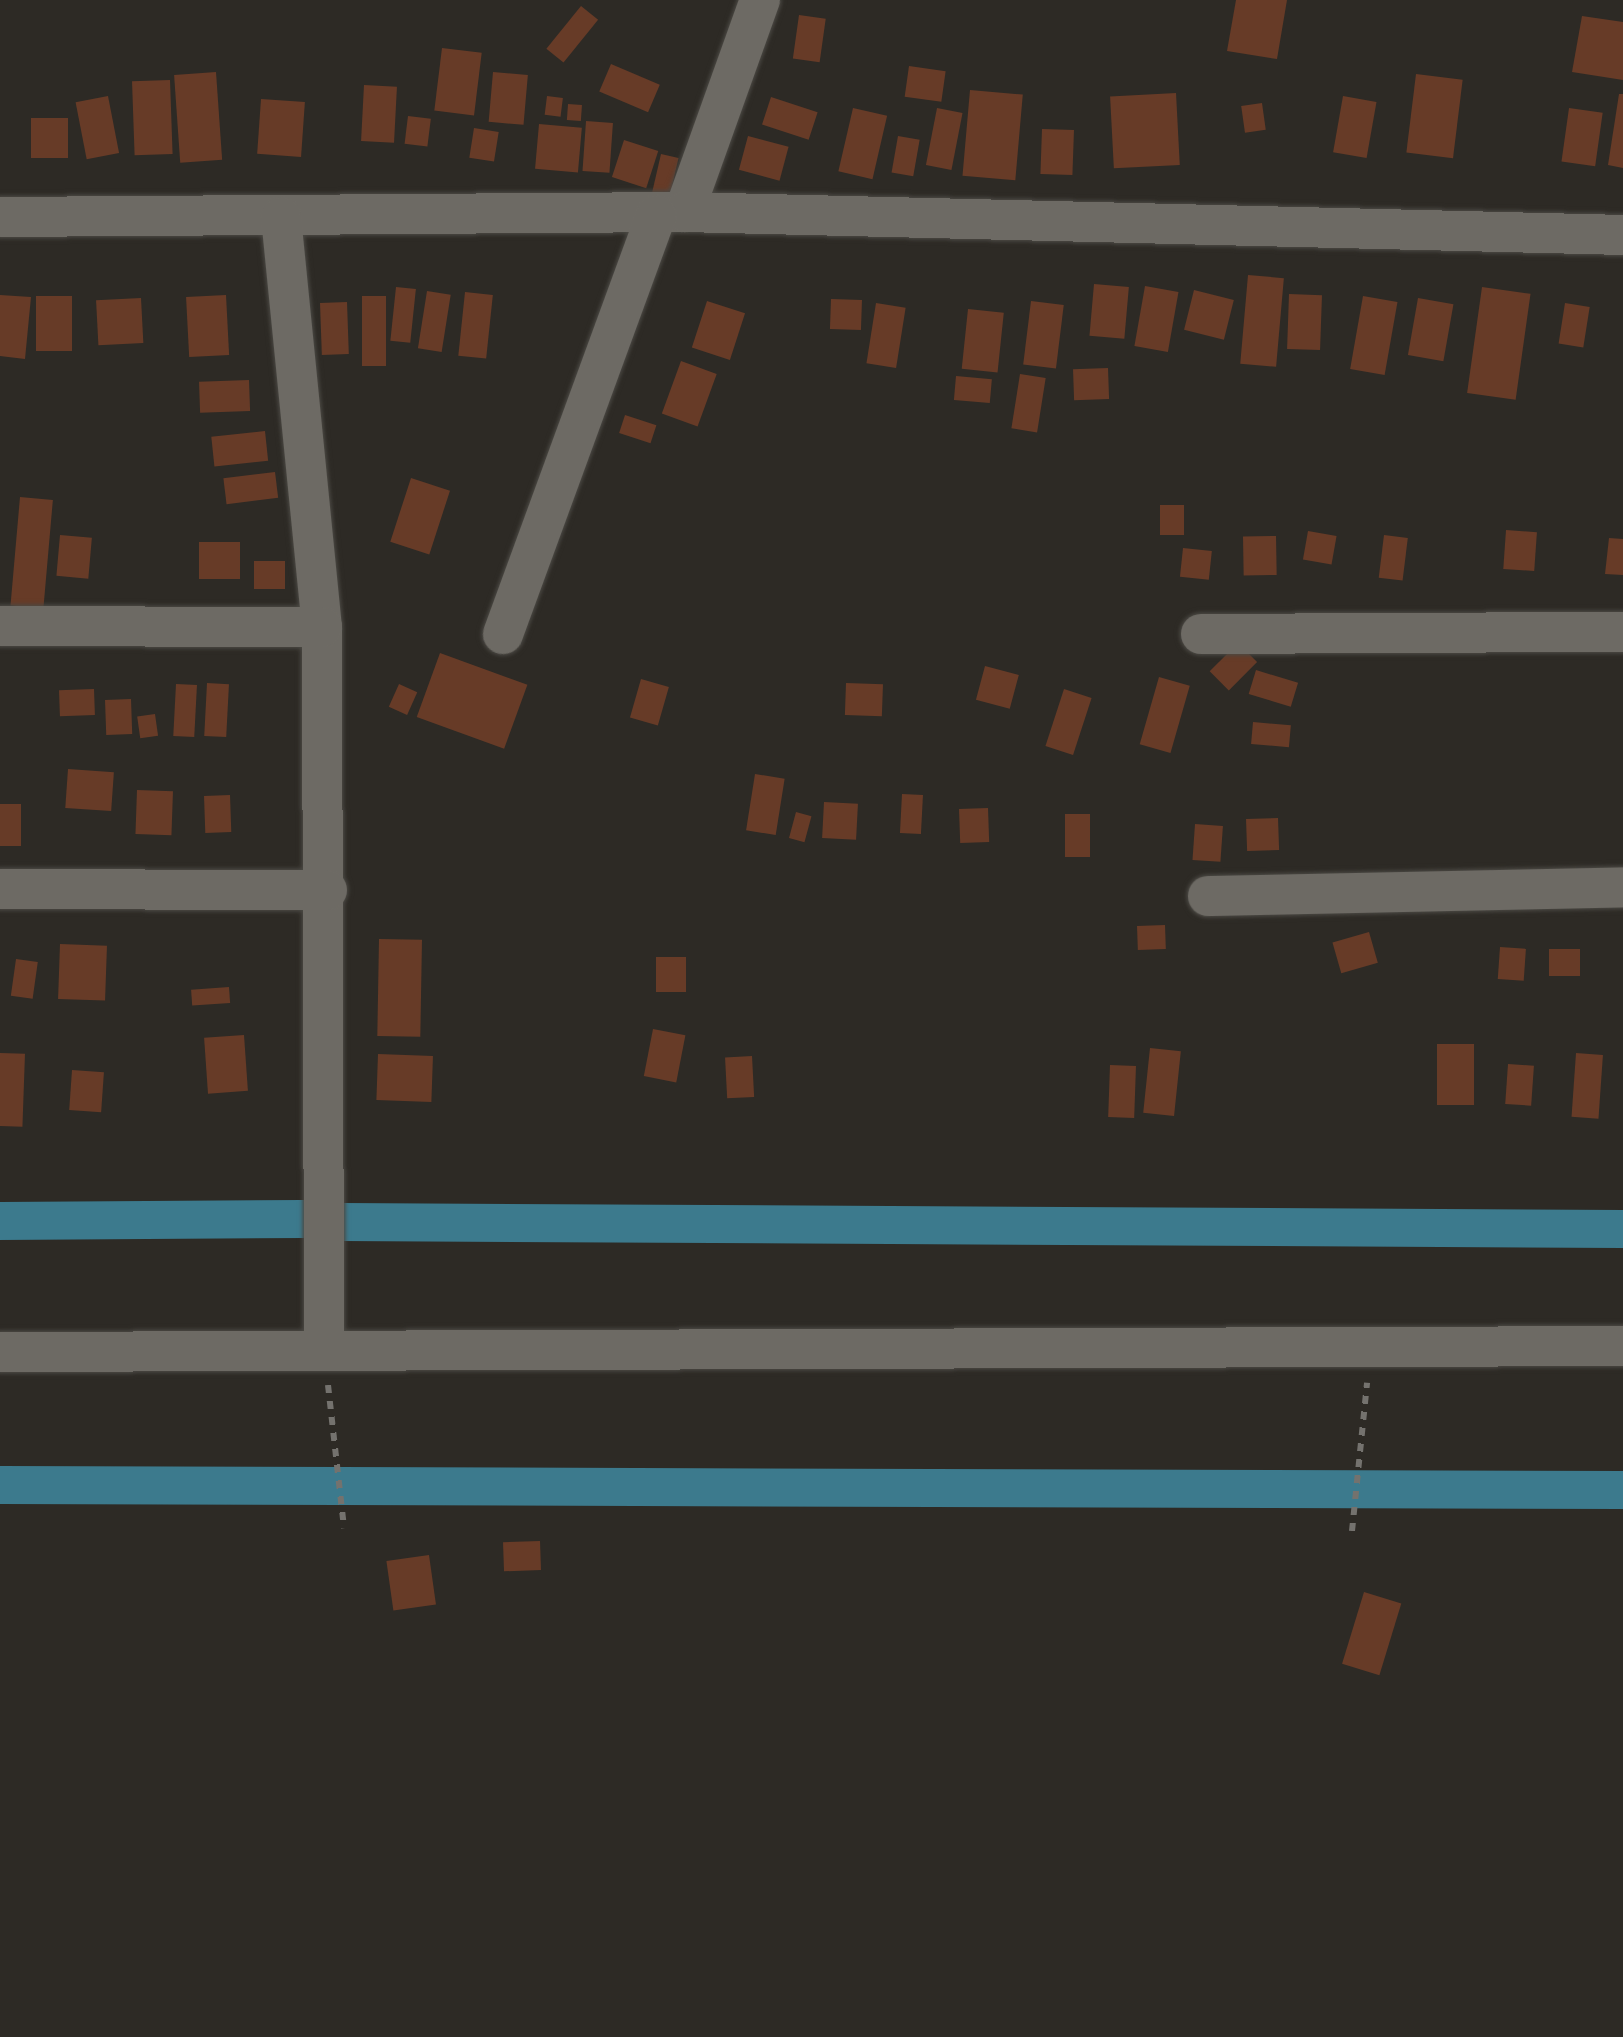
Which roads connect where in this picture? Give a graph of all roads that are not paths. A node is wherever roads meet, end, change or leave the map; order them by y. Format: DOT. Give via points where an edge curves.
graph roads {
  1 [pos="760,0"];
  2 [pos="670,214"];
  3 [pos="0,217"];
  4 [pos="281,217"];
  5 [pos="1623,235"];
  6 [pos="0,626"];
  7 [pos="322,627"];
  8 [pos="1623,632"];
  9 [pos="503,634"];
  10 [pos="1201,634"];
  11 [pos="1623,888"];
  12 [pos="0,889"];
  13 [pos="326,890"];
  14 [pos="1208,896"];
  15 [pos="1623,1346"];
  16 [pos="324,1349"];
  17 [pos="0,1352"];
  1 -- 2 [label="street"];
  2 -- 4 [label="street"];
  2 -- 5 [label="street"];
  2 -- 9 [label="street"];
  3 -- 4 [label="street"];
  4 -- 7 [label="street"];
  6 -- 7 [label="street"];
  7 -- 13 [label="street"];
  8 -- 10 [label="street"];
  11 -- 14 [label="street"];
  12 -- 13 [label="street"];
  13 -- 16 [label="street"];
  15 -- 16 [label="street"];
  16 -- 17 [label="street"];
}
